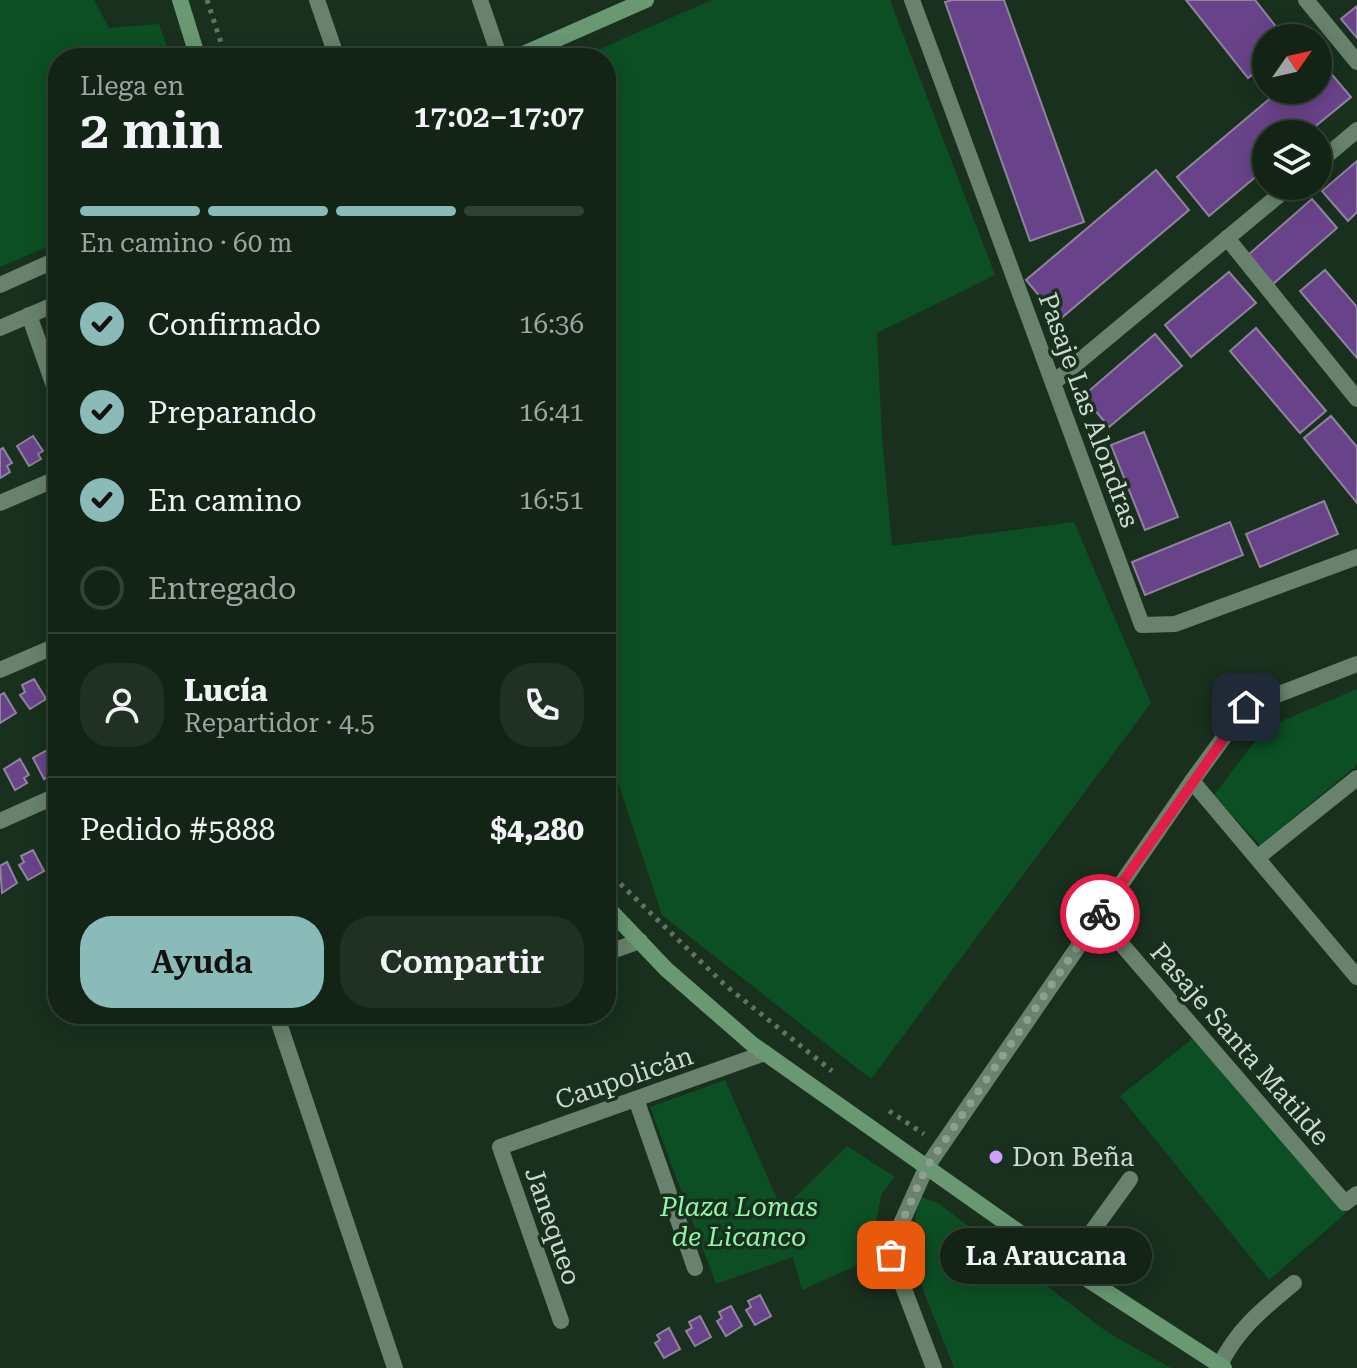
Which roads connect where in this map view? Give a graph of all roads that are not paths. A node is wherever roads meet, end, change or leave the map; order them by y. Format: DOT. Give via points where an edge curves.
graph roads {
  1 [pos="180,0"];
  2 [pos="317,0"];
  3 [pos="480,0"];
  4 [pos="912,0"];
  5 [pos="1306,0"];
  6 [pos="637,2"];
  7 [pos="195,48"];
  8 [pos="334,48"];
  9 [pos="497,48"];
  10 [pos="536,48"];
  11 [pos="1357,62"];
  12 [pos="1357,130"];
  13 [pos="1332,151"];
  14 [pos="1273,200"];
  15 [pos="1227,238"];
  16 [pos="48,263"];
  17 [pos="0,285"];
  18 [pos="48,307"];
  19 [pos="29,315"];
  20 [pos="0,328"];
  21 [pos="48,369"];
  22 [pos="1053,383"];
  23 [pos="1357,399"];
  24 [pos="48,482"];
  25 [pos="0,503"];
  26 [pos="1357,557"];
  27 [pos="48,649"];
  28 [pos="1357,664"];
  29 [pos="0,670"];
  30 [pos="1357,778"];
  31 [pos="1192,781"];
  32 [pos="48,799"];
  33 [pos="0,821"];
  34 [pos="1257,858"];
  35 [pos="616,916"];
  36 [pos="1098,917"];
  37 [pos="640,941"];
  38 [pos="616,949"];
  39 [pos="1357,977"];
  40 [pos="279,1024"];
  41 [pos="765,1053"];
  42 [pos="636,1099"];
  43 [pos="500,1147"];
  44 [pos="926,1168"];
  45 [pos="1130,1179"];
  46 [pos="1351,1198"];
  47 [pos="1067,1266"];
  48 [pos="695,1268"];
  49 [pos="1294,1283"];
  50 [pos="561,1321"];
  51 [pos="1222,1366"];
  52 [pos="395,1368"];
  53 [pos="934,1368"];
  1 -- 7 [label="main road"];
  2 -- 8 [label="street"];
  3 -- 9 [label="street"];
  4 -- 22 [label="street, Pasaje Las Alondras"];
  5 -- 11 [label="street"];
  6 -- 10 [label="main road"];
  12 -- 13 [label="street"];
  14 -- 15 [label="street"];
  15 -- 22 [label="street"];
  15 -- 23 [label="street"];
  16 -- 17 [label="street"];
  18 -- 19 [label="street"];
  19 -- 20 [label="street"];
  19 -- 21 [label="street"];
  22 -- 26 [label="street, Pasaje Las Alondras" via="1142,625 1175,624"];
  24 -- 25 [label="street"];
  27 -- 29 [label="street"];
  28 -- 31 [label="street" via="1246,707"];
  30 -- 34 [label="street"];
  31 -- 34 [label="street"];
  31 -- 36 [label="street"];
  32 -- 33 [label="street"];
  34 -- 39 [label="street"];
  35 -- 37 [label="main road"];
  36 -- 44 [label="street"];
  36 -- 46 [label="street, Pasaje Santa Matilde"];
  37 -- 38 [label="street"];
  37 -- 41 [label="main road"];
  40 -- 52 [label="street"];
  41 -- 42 [label="street, Caupolicán"];
  41 -- 44 [label="main road"];
  42 -- 43 [label="street, Caupolicán"];
  42 -- 48 [label="street"];
  43 -- 50 [label="street, Janequeo"];
  44 -- 47 [label="main road"];
  44 -- 53 [label="street" via="891,1255"];
  45 -- 47 [label="street"];
  47 -- 51 [label="main road"];
  49 -- 51 [label="street" via="1243,1327"];
}
